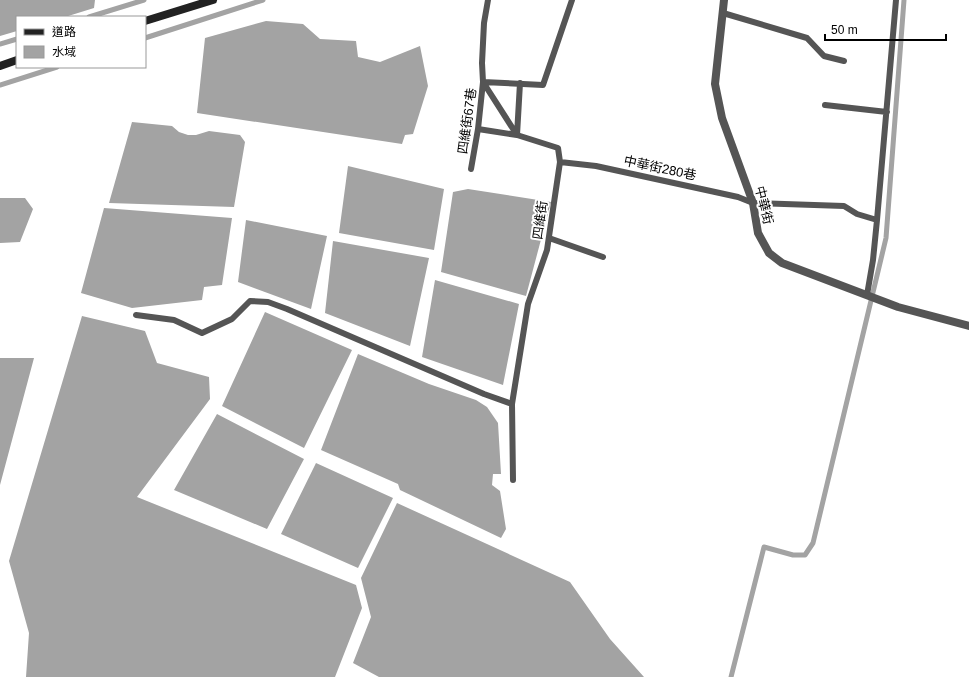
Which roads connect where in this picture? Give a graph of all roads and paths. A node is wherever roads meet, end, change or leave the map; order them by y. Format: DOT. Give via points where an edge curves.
graph roads {
  1 [pos="213,0"];
  2 [pos="488,0"];
  3 [pos="572,0"];
  4 [pos="724,0"];
  5 [pos="896,0"];
  6 [pos="723,13"];
  7 [pos="146,21"];
  8 [pos="16,60"];
  9 [pos="844,61"];
  10 [pos="0,66"];
  11 [pos="483,82"];
  12 [pos="520,84"];
  13 [pos="825,105"];
  14 [pos="887,112"];
  15 [pos="478,129"];
  16 [pos="517,135"];
  17 [pos="560,162"];
  18 [pos="471,169"];
  19 [pos="753,203"];
  20 [pos="877,220"];
  21 [pos="549,238"];
  22 [pos="603,257"];
  23 [pos="867,295"];
  24 [pos="136,315"];
  25 [pos="969,326"];
  26 [pos="512,404"];
  27 [pos="513,480"];
  1 -- 7 [label="main road"];
  2 -- 11 [label="lane" via="484,23"];
  3 -- 12 [label="lane, 四維街67巷" via="543,85"];
  4 -- 6 [label="street, 中華街"];
  5 -- 14 [label="lane"];
  6 -- 9 [label="lane" via="807,38 824,56"];
  6 -- 19 [label="street, 中華街" via="715,84 722,118"];
  8 -- 10 [label="main road"];
  11 -- 12 [label="lane, 四維街67巷"];
  11 -- 15 [label="lane, 四維街67巷"];
  11 -- 16 [label="lane"];
  12 -- 16 [label="lane"];
  13 -- 14 [label="lane"];
  14 -- 20 [label="lane"];
  15 -- 16 [label="lane"];
  15 -- 18 [label="lane, 四維街67巷"];
  16 -- 17 [label="lane" via="558,148"];
  17 -- 19 [label="lane, 中華街280巷" via="596,166 738,196"];
  17 -- 21 [label="lane, 四維街"];
  19 -- 20 [label="lane" via="844,206 857,214"];
  19 -- 23 [label="street, 中華街" via="758,233 769,253 782,263"];
  20 -- 23 [label="lane"];
  21 -- 22 [label="lane"];
  21 -- 26 [label="lane, 四維街" via="528,304"];
  23 -- 25 [label="street, 中華街" via="898,307"];
  24 -- 26 [label="lane" via="174,320 202,332 232,319 250,301 268,302"];
  26 -- 27 [label="lane, 四維街"];
}
